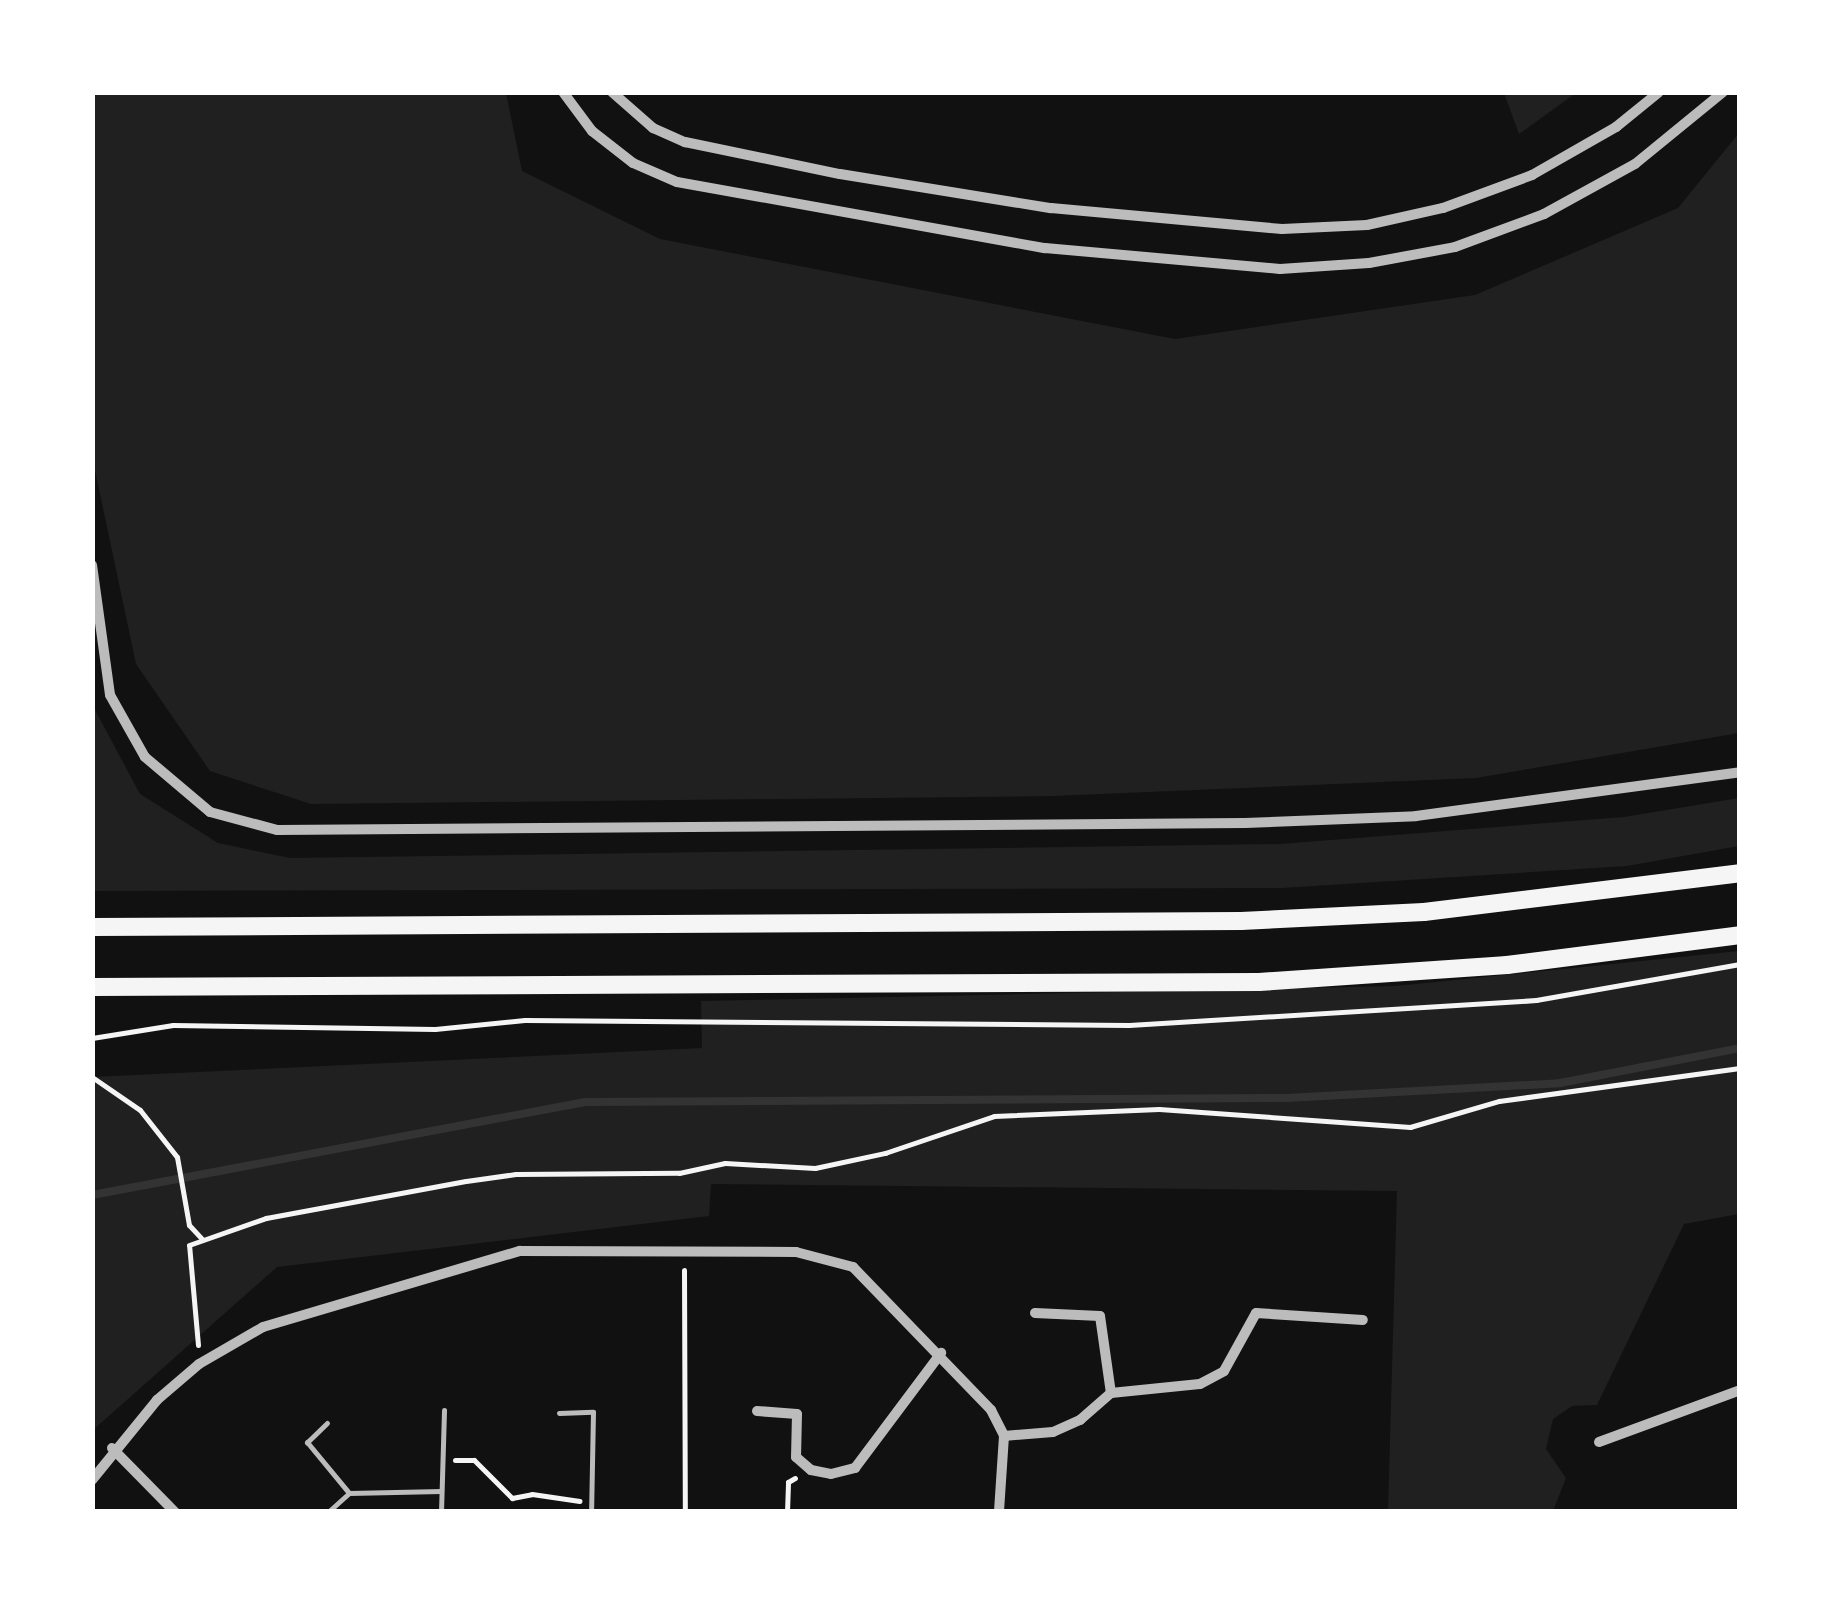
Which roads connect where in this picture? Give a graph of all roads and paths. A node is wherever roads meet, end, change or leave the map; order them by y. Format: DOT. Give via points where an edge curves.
graph roads {
  1 [pos="563,92"];
  2 [pos="612,92"];
  3 [pos="1659,92"];
  4 [pos="1723,92"];
  5 [pos="92,565"];
  6 [pos="1740,772"];
  7 [pos="1740,873"];
  8 [pos="92,927"];
  9 [pos="1740,934"];
  10 [pos="1740,964"];
  11 [pos="92,987"];
  12 [pos="136,987"];
  13 [pos="92,997"];
  14 [pos="92,1038"];
  15 [pos="1740,1068"];
  16 [pos="92,1077"];
  17 [pos="202,1239"];
  18 [pos="684,1249"];
  19 [pos="1036,1313"];
  20 [pos="1364,1320"];
  21 [pos="941,1353"];
  22 [pos="199,1364"];
  23 [pos="1740,1390"];
  24 [pos="1111,1393"];
  25 [pos="444,1410"];
  26 [pos="757,1412"];
  27 [pos="560,1413"];
  28 [pos="327,1423"];
  29 [pos="1004,1436"];
  30 [pos="1599,1442"];
  31 [pos="112,1448"];
  32 [pos="442,1460"];
  33 [pos="810,1470"];
  34 [pos="92,1480"];
  35 [pos="442,1491"];
  36 [pos="349,1492"];
  37 [pos="591,1501"];
  38 [pos="175,1512"];
  39 [pos="328,1512"];
  40 [pos="441,1512"];
  41 [pos="591,1512"];
  42 [pos="685,1512"];
  43 [pos="788,1512"];
  44 [pos="1000,1512"];
  1 -- 4 [label="street" via="592,131 677,182 1045,248 1280,269 1369,263 1455,247 1544,214 1635,164"];
  2 -- 3 [label="street" via="653,128 684,142 840,174 1051,208 1282,229 1366,225 1443,208 1532,175 1616,127"];
  5 -- 6 [label="street" via="110,695 145,757 210,812 277,830 1416,816"];
  7 -- 8 [label="main road" via="1424,912 1241,921"];
  9 -- 12 [label="main road" via="1507,965 1258,982"];
  10 -- 14 [label="path" via="1536,1000 1129,1025 524,1020 435,1029 173,1026"];
  11 -- 12 [label="main road"];
  12 -- 13 [label="main road"];
  15 -- 17 [label="path" via="1546,1092 1386,1129 1159,1109 994,1116 885,1153 815,1168 724,1163 680,1173 516,1174 266,1218"];
  16 -- 17 [label="path" via="140,1110 177,1157 189,1224"];
  17 -- 22 [label="path" via="189,1244"];
  18 -- 21 [label="street" via="829,1257 853,1267"];
  18 -- 22 [label="street" via="520,1252 471,1262 263,1327"];
  18 -- 42 [label="path"];
  19 -- 24 [label="street" via="1100,1316"];
  20 -- 24 [label="street" via="1256,1313 1224,1371 1200,1384"];
  21 -- 29 [label="street" via="992,1410"];
  21 -- 33 [label="street" via="855,1468"];
  22 -- 31 [label="street"];
  23 -- 30 [label="street"];
  24 -- 29 [label="street" via="1080,1420 1052,1432"];
  25 -- 32 [label="lane"];
  26 -- 33 [label="street" via="797,1414 796,1457"];
  27 -- 37 [label="lane" via="593,1412"];
  28 -- 36 [label="lane" via="308,1442"];
  29 -- 44 [label="street"];
  31 -- 34 [label="street"];
  31 -- 38 [label="street"];
  32 -- 35 [label="lane"];
  32 -- 37 [label="path" via="474,1460 512,1498 546,1494"];
  33 -- 43 [label="path" via="788,1482"];
  35 -- 36 [label="lane"];
  35 -- 40 [label="lane"];
  36 -- 39 [label="lane"];
  37 -- 41 [label="lane"];
}
